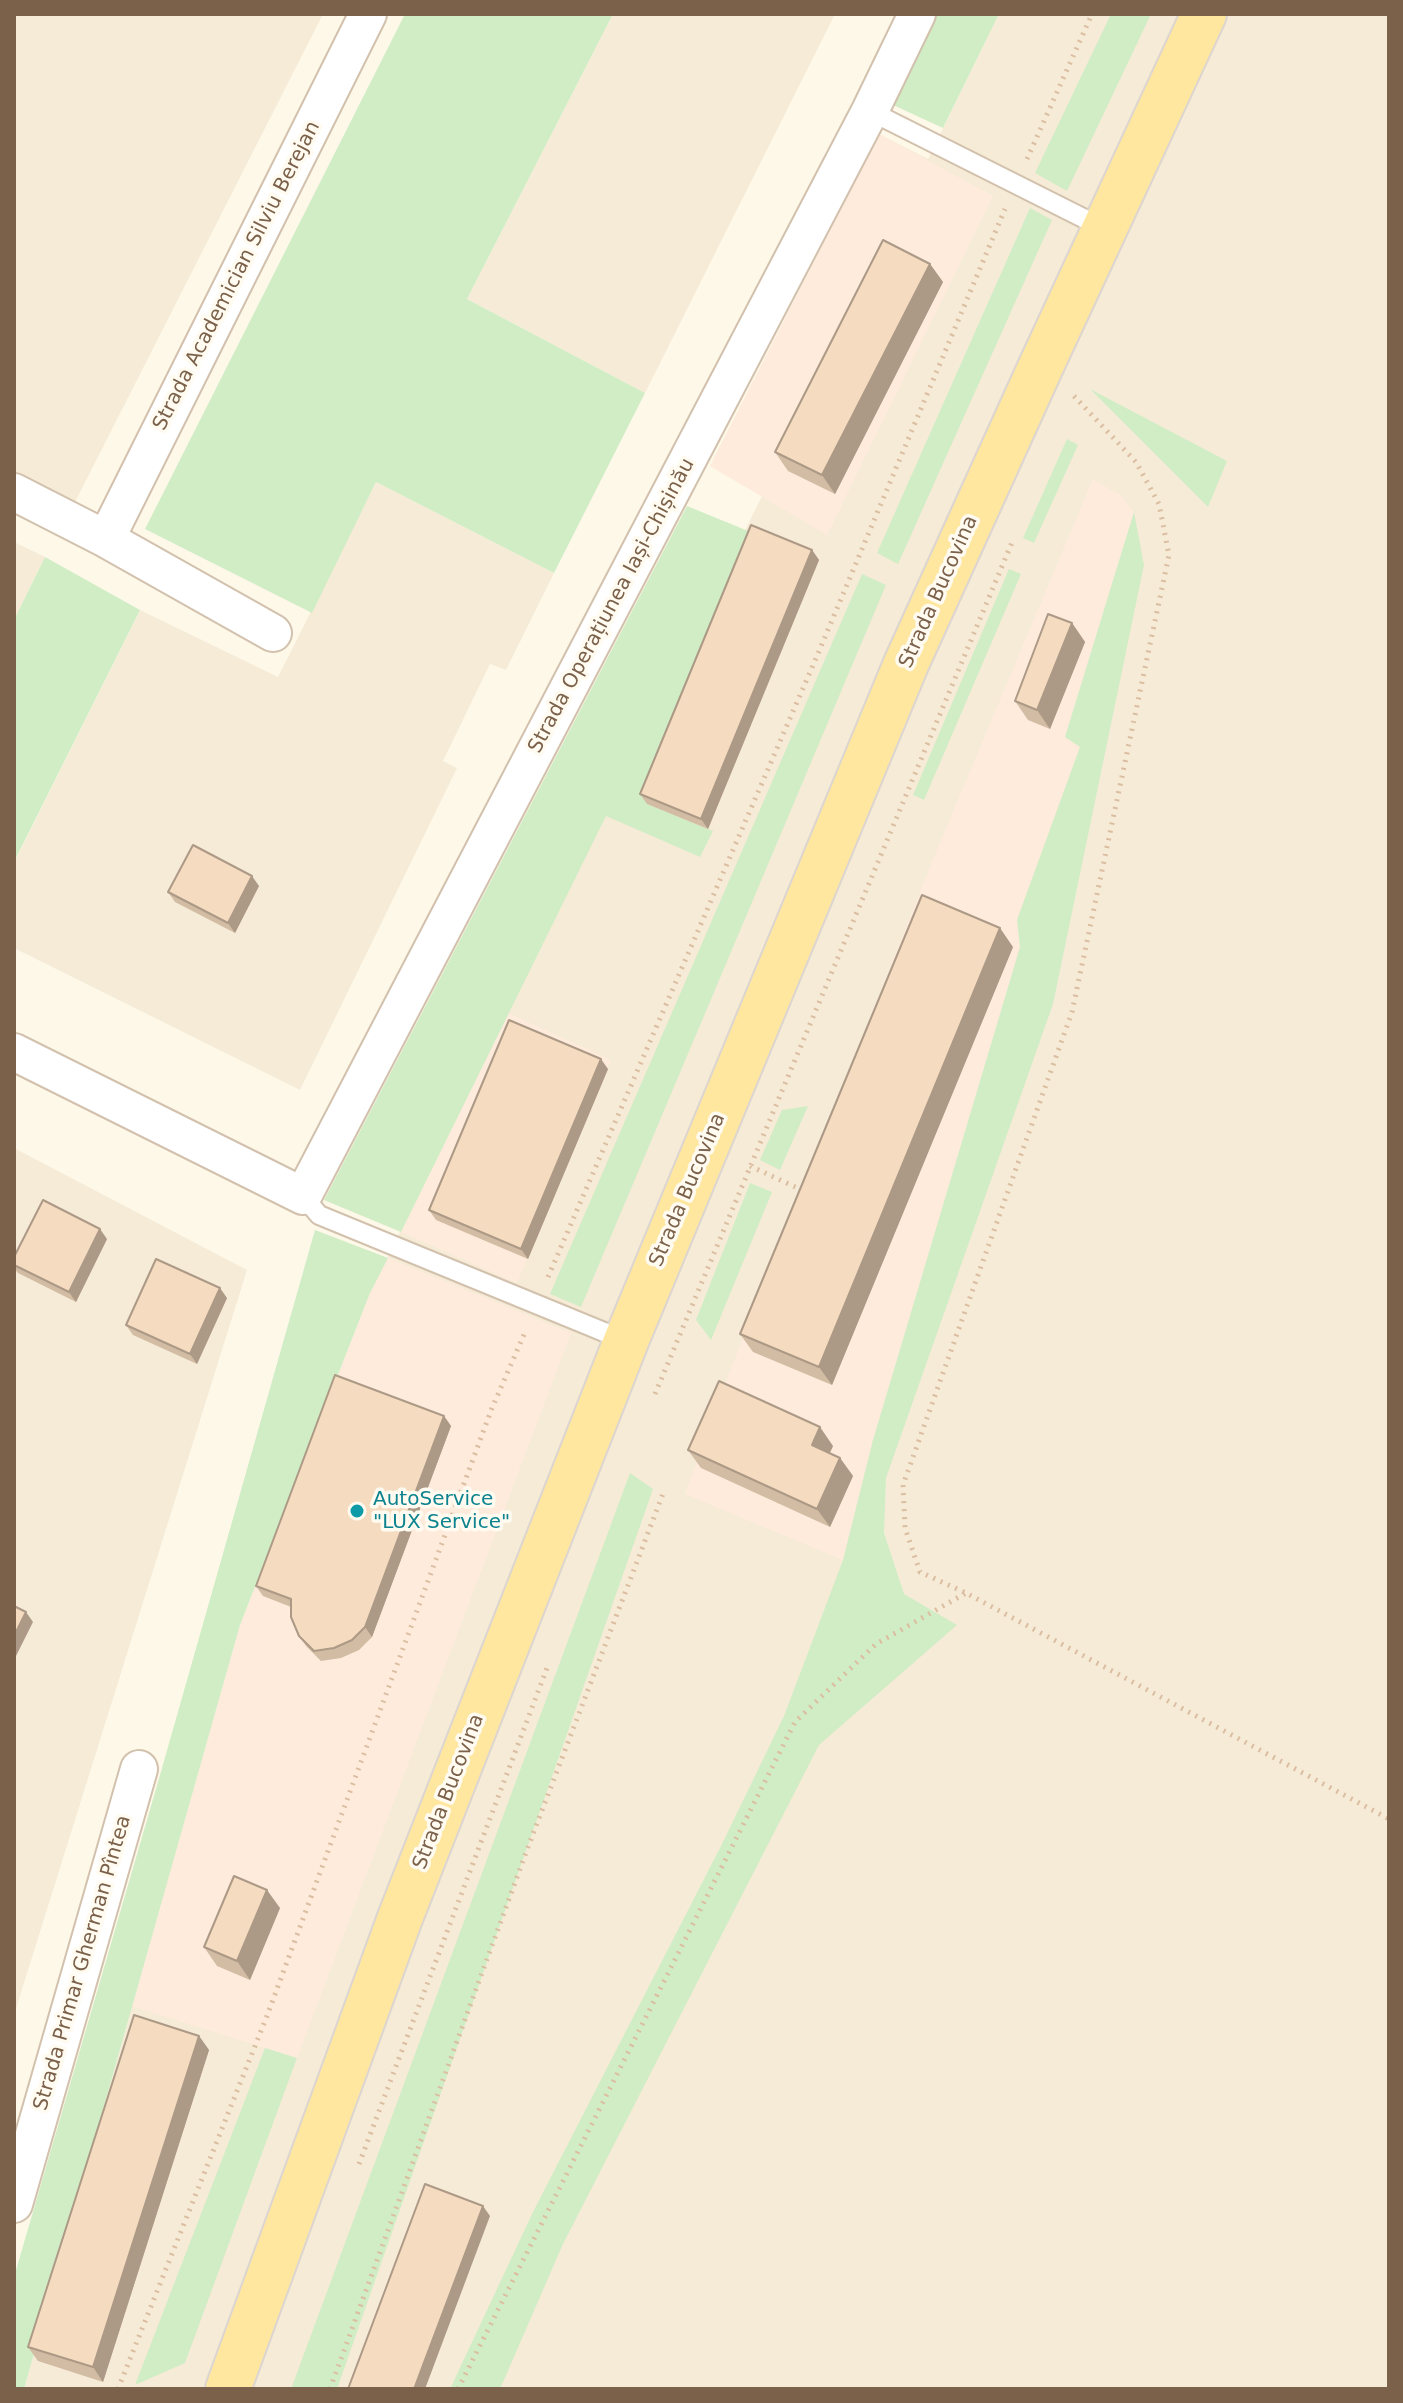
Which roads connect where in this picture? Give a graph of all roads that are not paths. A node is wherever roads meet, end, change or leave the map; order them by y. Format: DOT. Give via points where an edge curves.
graph roads {
  1 [pos="368,14"];
  2 [pos="917,14"];
  3 [pos="1204,14"];
  4 [pos="870,111"];
  5 [pos="1105,229"];
  6 [pos="14,492"];
  7 [pos="106,539"];
  8 [pos="273,633"];
  9 [pos="16,1058"];
  10 [pos="303,1196"];
  11 [pos="626,1341"];
  12 [pos="139,1769"];
  13 [pos="14,2204"];
  14 [pos="228,2389"];
  1 -- 7 [label="street, Strada Academician Silviu Berejan"];
  2 -- 4 [label="street, Strada Operațiunea Iași-Chișinău"];
  3 -- 5 [label="main road, Strada Bucovina"];
  4 -- 5 [label="lane"];
  4 -- 10 [label="street, Strada Operațiunea Iași-Chișinău"];
  5 -- 11 [label="main road, Strada Bucovina" via="906,664"];
  6 -- 7 [label="street"];
  7 -- 8 [label="street"];
  9 -- 10 [label="street"];
  10 -- 11 [label="lane" via="319,1215"];
  11 -- 14 [label="main road, Strada Bucovina" via="400,1918"];
  12 -- 13 [label="street, Strada Primar Gherman Pîntea"];
}
